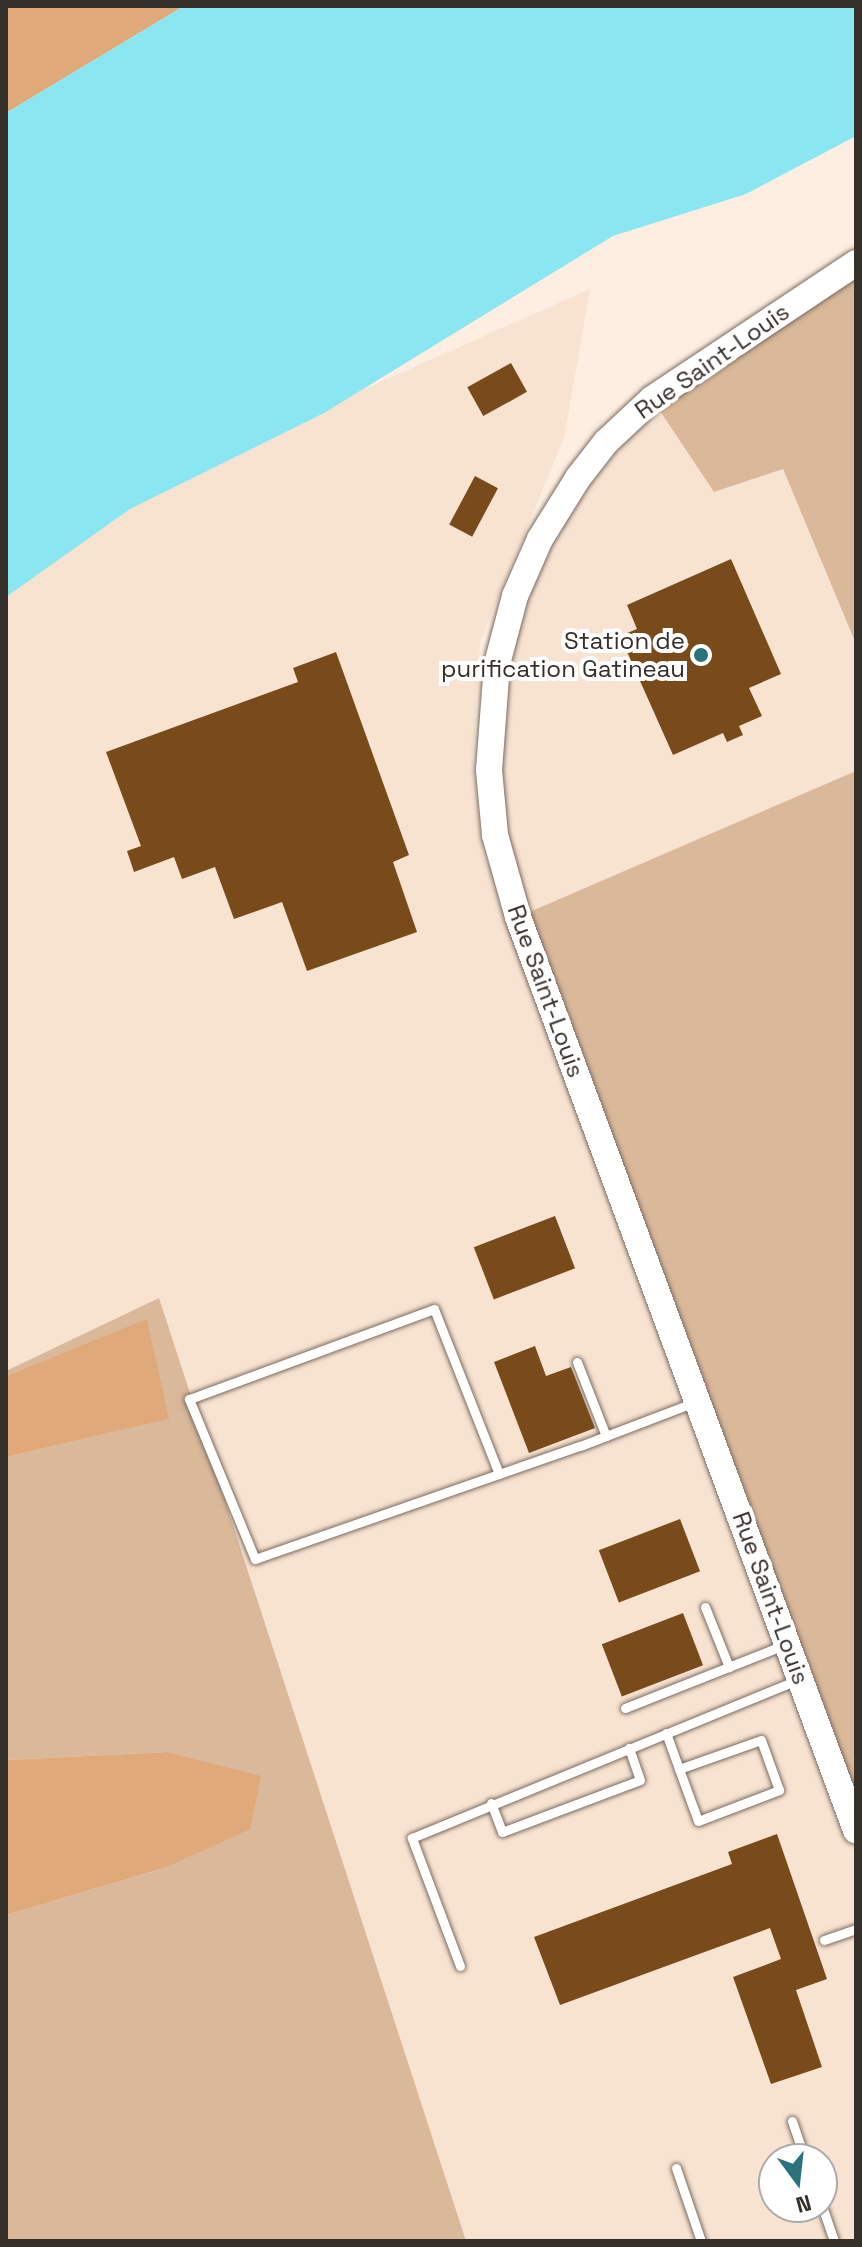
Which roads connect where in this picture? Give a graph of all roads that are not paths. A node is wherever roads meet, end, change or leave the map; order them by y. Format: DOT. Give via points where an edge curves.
graph roads {
  1 [pos="856,263"];
  2 [pos="577,1362"];
  3 [pos="698,1401"];
  4 [pos="606,1436"];
  5 [pos="499,1474"];
  6 [pos="705,1607"];
  7 [pos="787,1643"];
  8 [pos="729,1667"];
  9 [pos="800,1678"];
  10 [pos="625,1708"];
  11 [pos="666,1733"];
  12 [pos="629,1748"];
  13 [pos="679,1769"];
  14 [pos="491,1803"];
  15 [pos="856,1830"];
  16 [pos="856,1929"];
  17 [pos="824,1940"];
  18 [pos="460,1966"];
  19 [pos="792,2121"];
  20 [pos="800,2143"];
  21 [pos="676,2168"];
  22 [pos="701,2241"];
  1 -- 3 [label="street, Rue Saint-Louis" via="677,380 606,442 558,508 527,568 505,628 492,700 491,809 503,868"];
  2 -- 4 [label="lane"];
  3 -- 4 [label="lane"];
  3 -- 7 [label="street, Rue Saint-Louis"];
  4 -- 5 [label="lane"];
  5 -- 5 [label="lane" via="255,1559 189,1399 434,1309"];
  6 -- 8 [label="lane"];
  7 -- 8 [label="lane"];
  7 -- 9 [label="street, Rue Saint-Louis"];
  8 -- 10 [label="lane"];
  9 -- 11 [label="lane"];
  9 -- 15 [label="street, Rue Saint-Louis"];
  11 -- 12 [label="lane"];
  11 -- 13 [label="lane"];
  12 -- 14 [label="lane"];
  12 -- 14 [label="lane" via="640,1780 502,1832"];
  13 -- 13 [label="lane" via="698,1821 779,1790 761,1740"];
  14 -- 18 [label="lane" via="412,1838"];
  16 -- 17 [label="lane"];
  19 -- 20 [label="lane"];
  21 -- 22 [label="lane"];
}
